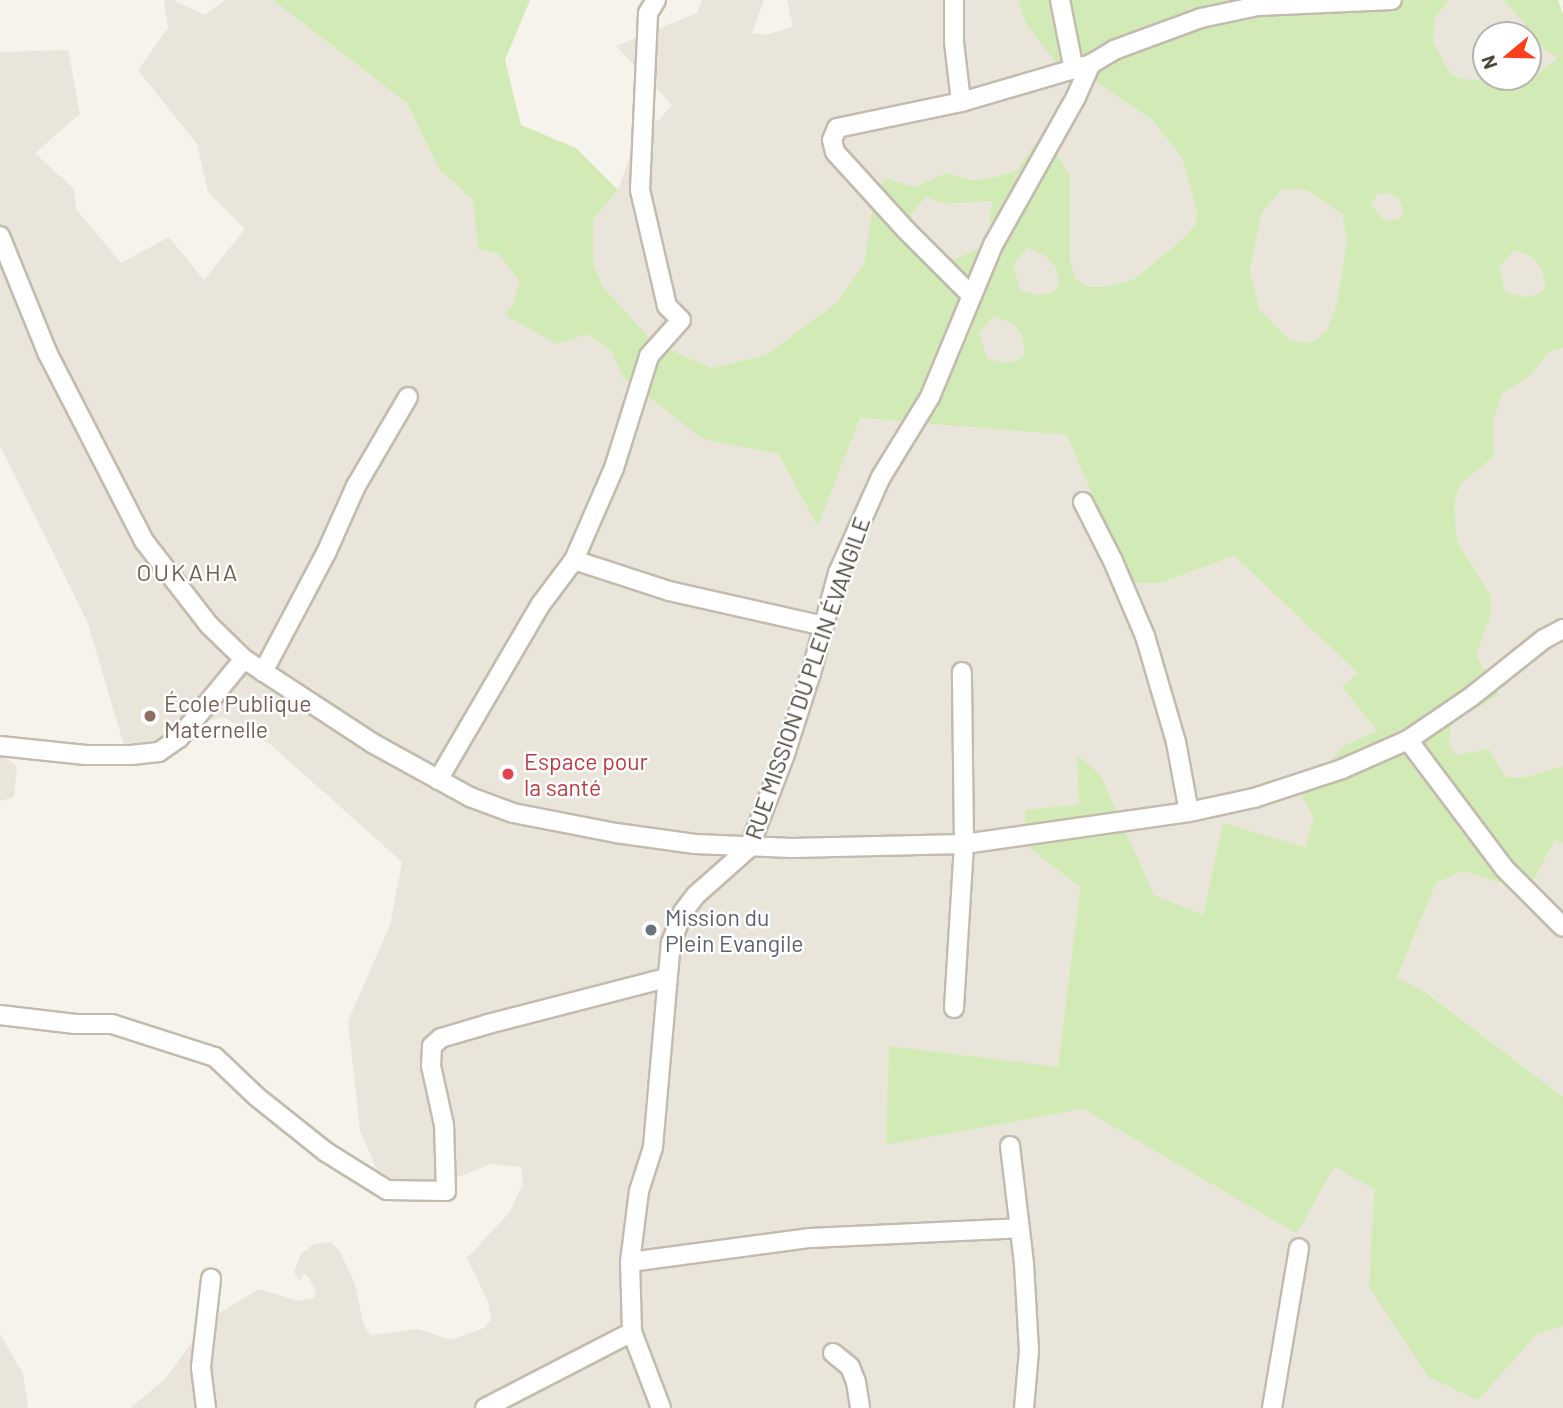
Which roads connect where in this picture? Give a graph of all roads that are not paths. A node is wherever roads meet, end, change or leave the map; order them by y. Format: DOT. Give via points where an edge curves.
graph roads {
  1 [pos="656,0"];
  2 [pos="954,0"];
  3 [pos="1060,0"];
  4 [pos="1392,0"];
  5 [pos="1082,67"];
  6 [pos="961,103"];
  7 [pos="0,236"];
  8 [pos="972,296"];
  9 [pos="408,397"];
  10 [pos="1083,502"];
  11 [pos="574,560"];
  12 [pos="824,626"];
  13 [pos="1563,629"];
  14 [pos="244,659"];
  15 [pos="263,672"];
  16 [pos="962,672"];
  17 [pos="1408,740"];
  18 [pos="0,746"];
  19 [pos="438,780"];
  20 [pos="1189,812"];
  21 [pos="964,844"];
  22 [pos="749,848"];
  23 [pos="1563,927"];
  24 [pos="666,978"];
  25 [pos="954,1008"];
  26 [pos="0,1015"];
  27 [pos="1010,1146"];
  28 [pos="1019,1228"];
  29 [pos="1299,1248"];
  30 [pos="630,1262"];
  31 [pos="211,1279"];
  32 [pos="632,1332"];
  33 [pos="833,1353"];
  34 [pos="206,1408"];
  35 [pos="485,1408"];
  36 [pos="661,1408"];
  37 [pos="860,1408"];
  38 [pos="1024,1408"];
  39 [pos="1272,1408"];
  1 -- 11 [label="street" via="648,13 639,190 667,306 681,320 649,356 614,468"];
  2 -- 6 [label="street"];
  3 -- 5 [label="street"];
  4 -- 5 [label="street" via="1258,6 1201,18 1114,50"];
  5 -- 6 [label="street"];
  5 -- 8 [label="street, RUE MISSION DU PLEIN ÉVANGILE"];
  6 -- 8 [label="street" via="849,124 837,128 832,140 835,152 853,173"];
  7 -- 14 [label="street" via="48,354 144,541 209,625"];
  8 -- 12 [label="street, RUE MISSION DU PLEIN ÉVANGILE" via="930,397 866,506 838,573"];
  9 -- 15 [label="street" via="356,486"];
  10 -- 20 [label="street" via="1145,636 1176,742"];
  11 -- 12 [label="street" via="669,591"];
  11 -- 19 [label="street" via="541,604"];
  12 -- 22 [label="street, RUE MISSION DU PLEIN ÉVANGILE" via="785,754"];
  13 -- 17 [label="street"];
  14 -- 15 [label="street"];
  14 -- 18 [label="street" via="179,738 159,751 86,755"];
  15 -- 19 [label="street"];
  16 -- 21 [label="street"];
  17 -- 20 [label="street" via="1342,769 1254,798"];
  17 -- 23 [label="street" via="1504,868"];
  19 -- 22 [label="street" via="513,813 616,833"];
  20 -- 21 [label="street"];
  21 -- 22 [label="street"];
  21 -- 25 [label="street"];
  22 -- 24 [label="street, RUE MISSION DU PLEIN ÉVANGILE" via="683,912 671,943"];
  24 -- 26 [label="street" via="453,1034 432,1046 431,1066 444,1125 446,1191 387,1190 327,1152 257,1097 215,1056 112,1024"];
  24 -- 30 [label="street, RUE MISSION DU PLEIN ÉVANGILE" via="653,1147 639,1191"];
  27 -- 28 [label="street"];
  28 -- 30 [label="street" via="810,1238"];
  28 -- 38 [label="street" via="1029,1351"];
  29 -- 39 [label="street"];
  30 -- 32 [label="street, RUE MISSION DU PLEIN ÉVANGILE"];
  31 -- 34 [label="street" via="201,1367"];
  32 -- 35 [label="street"];
  32 -- 36 [label="street, RUE MISSION DU PLEIN ÉVANGILE"];
  33 -- 37 [label="street" via="849,1367"];
}
